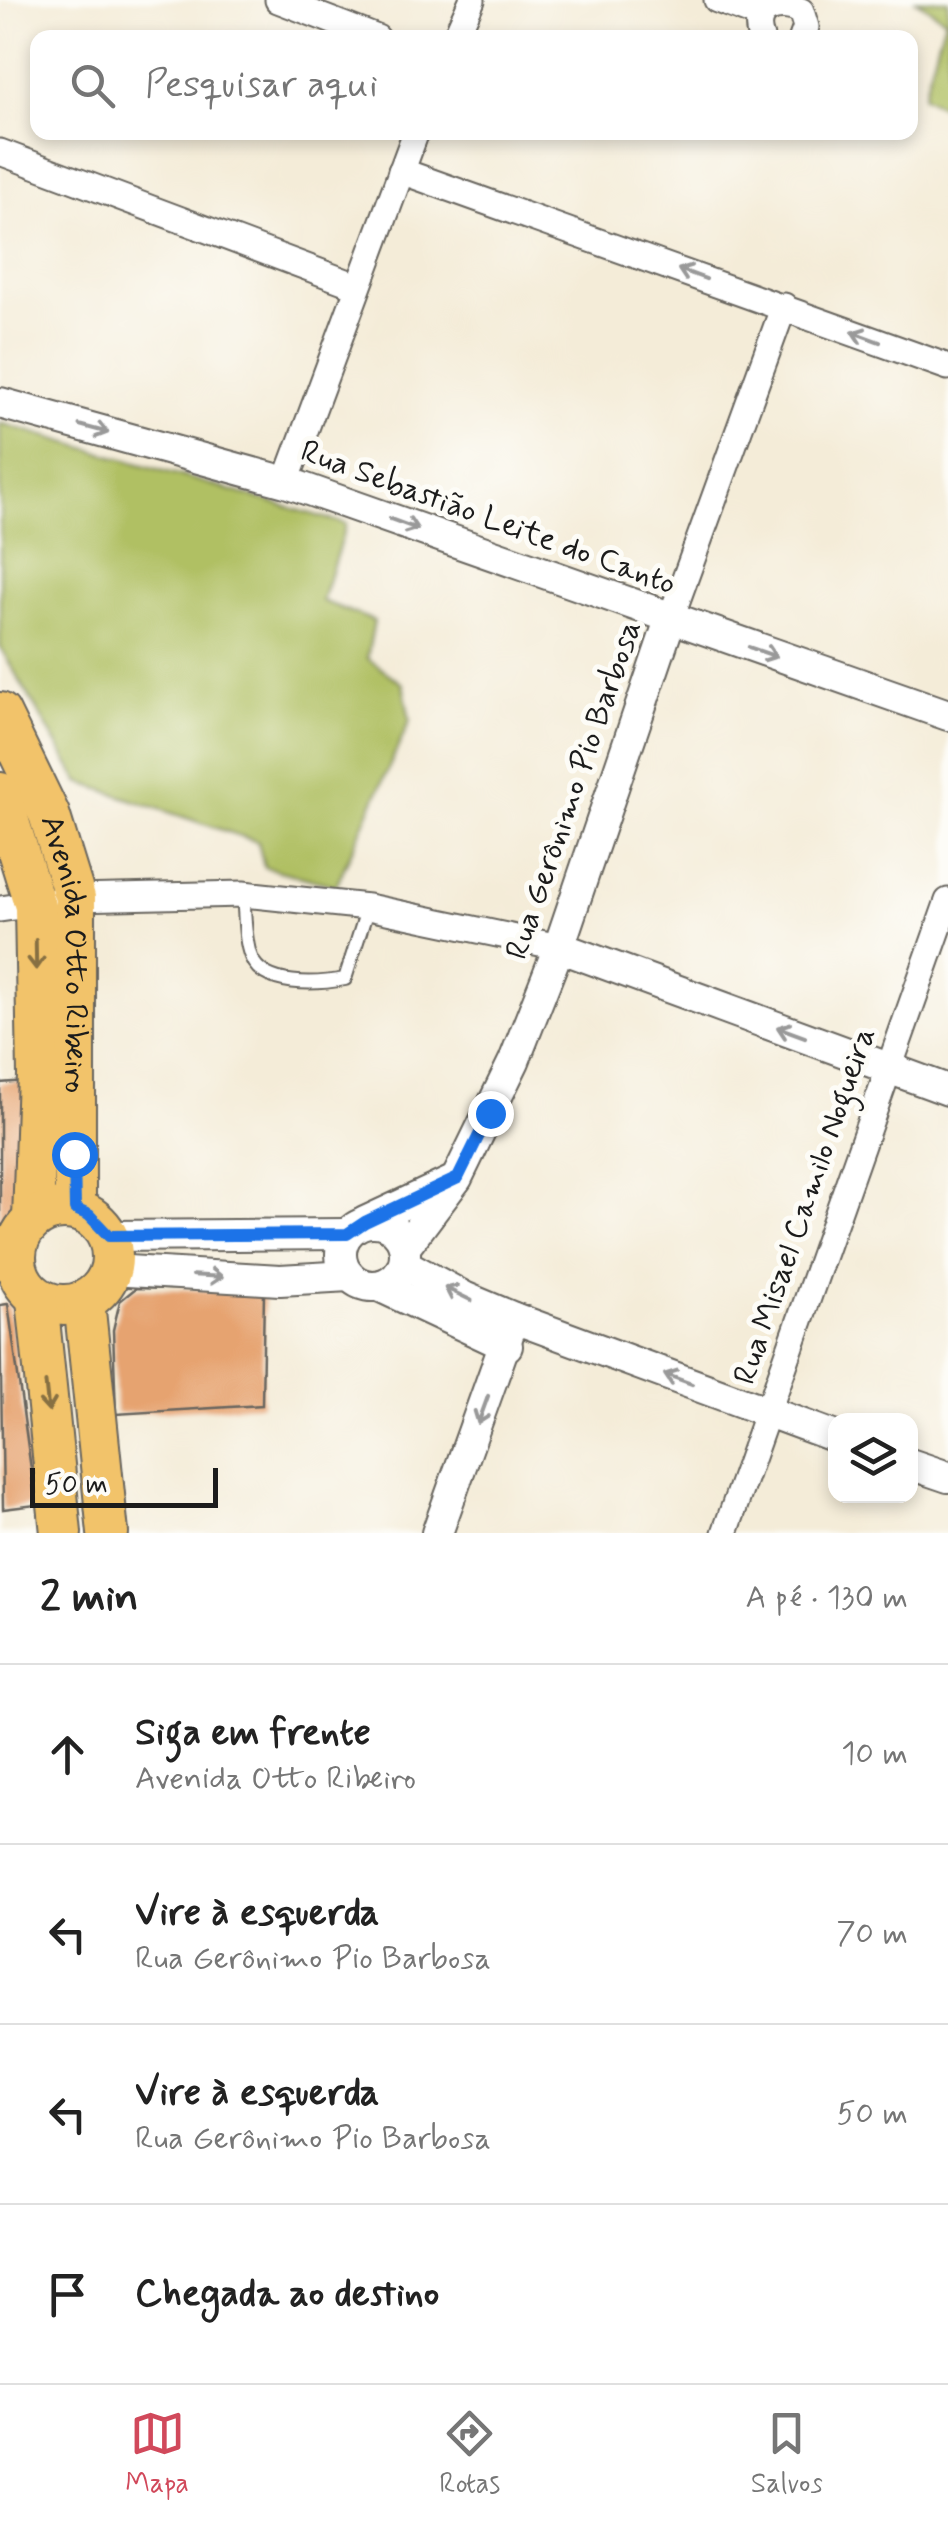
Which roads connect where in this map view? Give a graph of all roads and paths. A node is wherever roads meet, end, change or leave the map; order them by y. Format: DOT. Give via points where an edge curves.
graph roads {
  1 [pos="278,0"];
  2 [pos="472,0"];
  3 [pos="717,0"];
  4 [pos="760,27"];
  5 [pos="356,30"];
  6 [pos="459,30"];
  7 [pos="803,30"];
  8 [pos="413,140"];
  9 [pos="0,152"];
  10 [pos="401,171"];
  11 [pos="357,286"];
  12 [pos="784,306"];
  13 [pos="948,367"];
  14 [pos="0,403"];
  15 [pos="286,482"];
  16 [pos="670,620"];
  17 [pos="0,713"];
  18 [pos="948,716"];
  19 [pos="0,792"];
  20 [pos="244,894"];
  21 [pos="74,898"];
  22 [pos="948,901"];
  23 [pos="18,908"];
  24 [pos="368,908"];
  25 [pos="559,947"];
  26 [pos="887,1068"];
  27 [pos="948,1090"];
  28 [pos="458,1178"];
  29 [pos="75,1209"];
  30 [pos="33,1220"];
  31 [pos="356,1228"];
  32 [pos="110,1253"];
  33 [pos="405,1256"];
  34 [pos="349,1276"];
  35 [pos="18,1278"];
  36 [pos="379,1286"];
  37 [pos="84,1300"];
  38 [pos="511,1332"];
  39 [pos="768,1412"];
  40 [pos="828,1433"];
  41 [pos="918,1467"];
  42 [pos="948,1477"];
  43 [pos="60,1533"];
  44 [pos="108,1533"];
  45 [pos="437,1533"];
  46 [pos="725,1533"];
  1 -- 5 [label="street"];
  2 -- 6 [label="street"];
  3 -- 4 [label="street"];
  4 -- 7 [label="street" via="774,2 795,5 805,18"];
  8 -- 10 [label="street"];
  9 -- 11 [label="street"];
  10 -- 11 [label="street"];
  12 -- 10 [label="street, one-way"];
  11 -- 15 [label="street"];
  13 -- 12 [label="street, one-way"];
  12 -- 16 [label="street, Rua Gerônimo Pio Barbosa"];
  14 -- 15 [label="street, Rua Sebastião Leite do Canto, one-way"];
  15 -- 16 [label="street, Rua Sebastião Leite do Canto, one-way"];
  16 -- 18 [label="street, Rua Sebastião Leite do Canto, one-way"];
  16 -- 25 [label="street, Rua Gerônimo Pio Barbosa"];
  17 -- 21 [label="main road, Avenida Otto Ribeiro" via="49,814"];
  19 -- 23 [label="main road, Avenida Otto Ribeiro"];
  20 -- 21 [label="street"];
  20 -- 24 [label="street"];
  20 -- 24 [label="lane" via="250,956 276,978 345,979"];
  21 -- 23 [label="street"];
  21 -- 29 [label="main road, Avenida Otto Ribeiro"];
  22 -- 26 [label="street, Rua Misael Camilo Nogueira"];
  23 -- 30 [label="main road, Avenida Otto Ribeiro, one-way" via="38,1075"];
  24 -- 25 [label="street"];
  26 -- 25 [label="street, one-way"];
  25 -- 28 [label="street, Rua Gerônimo Pio Barbosa"];
  26 -- 27 [label="street"];
  26 -- 39 [label="street, Rua Misael Camilo Nogueira"];
  28 -- 31 [label="street"];
  28 -- 33 [label="street, Rua Gerônimo Pio Barbosa"];
  29 -- 30 [label="main road"];
  29 -- 32 [label="main road" via="89,1215"];
  30 -- 35 [label="main road" via="16,1250"];
  31 -- 32 [label="street"];
  31 -- 33 [label="street" via="382,1222 398,1232"];
  31 -- 34 [label="street" via="341,1248"];
  32 -- 34 [label="street, one-way" via="280,1280"];
  32 -- 37 [label="main road" via="98,1291"];
  33 -- 36 [label="street" via="395,1278"];
  38 -- 33 [label="street, one-way"];
  34 -- 36 [label="street"];
  35 -- 37 [label="main road" via="64,1305"];
  35 -- 43 [label="main road, one-way"];
  36 -- 38 [label="street"];
  37 -- 44 [label="main road"];
  39 -- 38 [label="street, one-way"];
  38 -- 45 [label="street, one-way"];
  39 -- 40 [label="street"];
  39 -- 46 [label="street, Rua Misael Camilo Nogueira"];
  41 -- 42 [label="street"];
}
